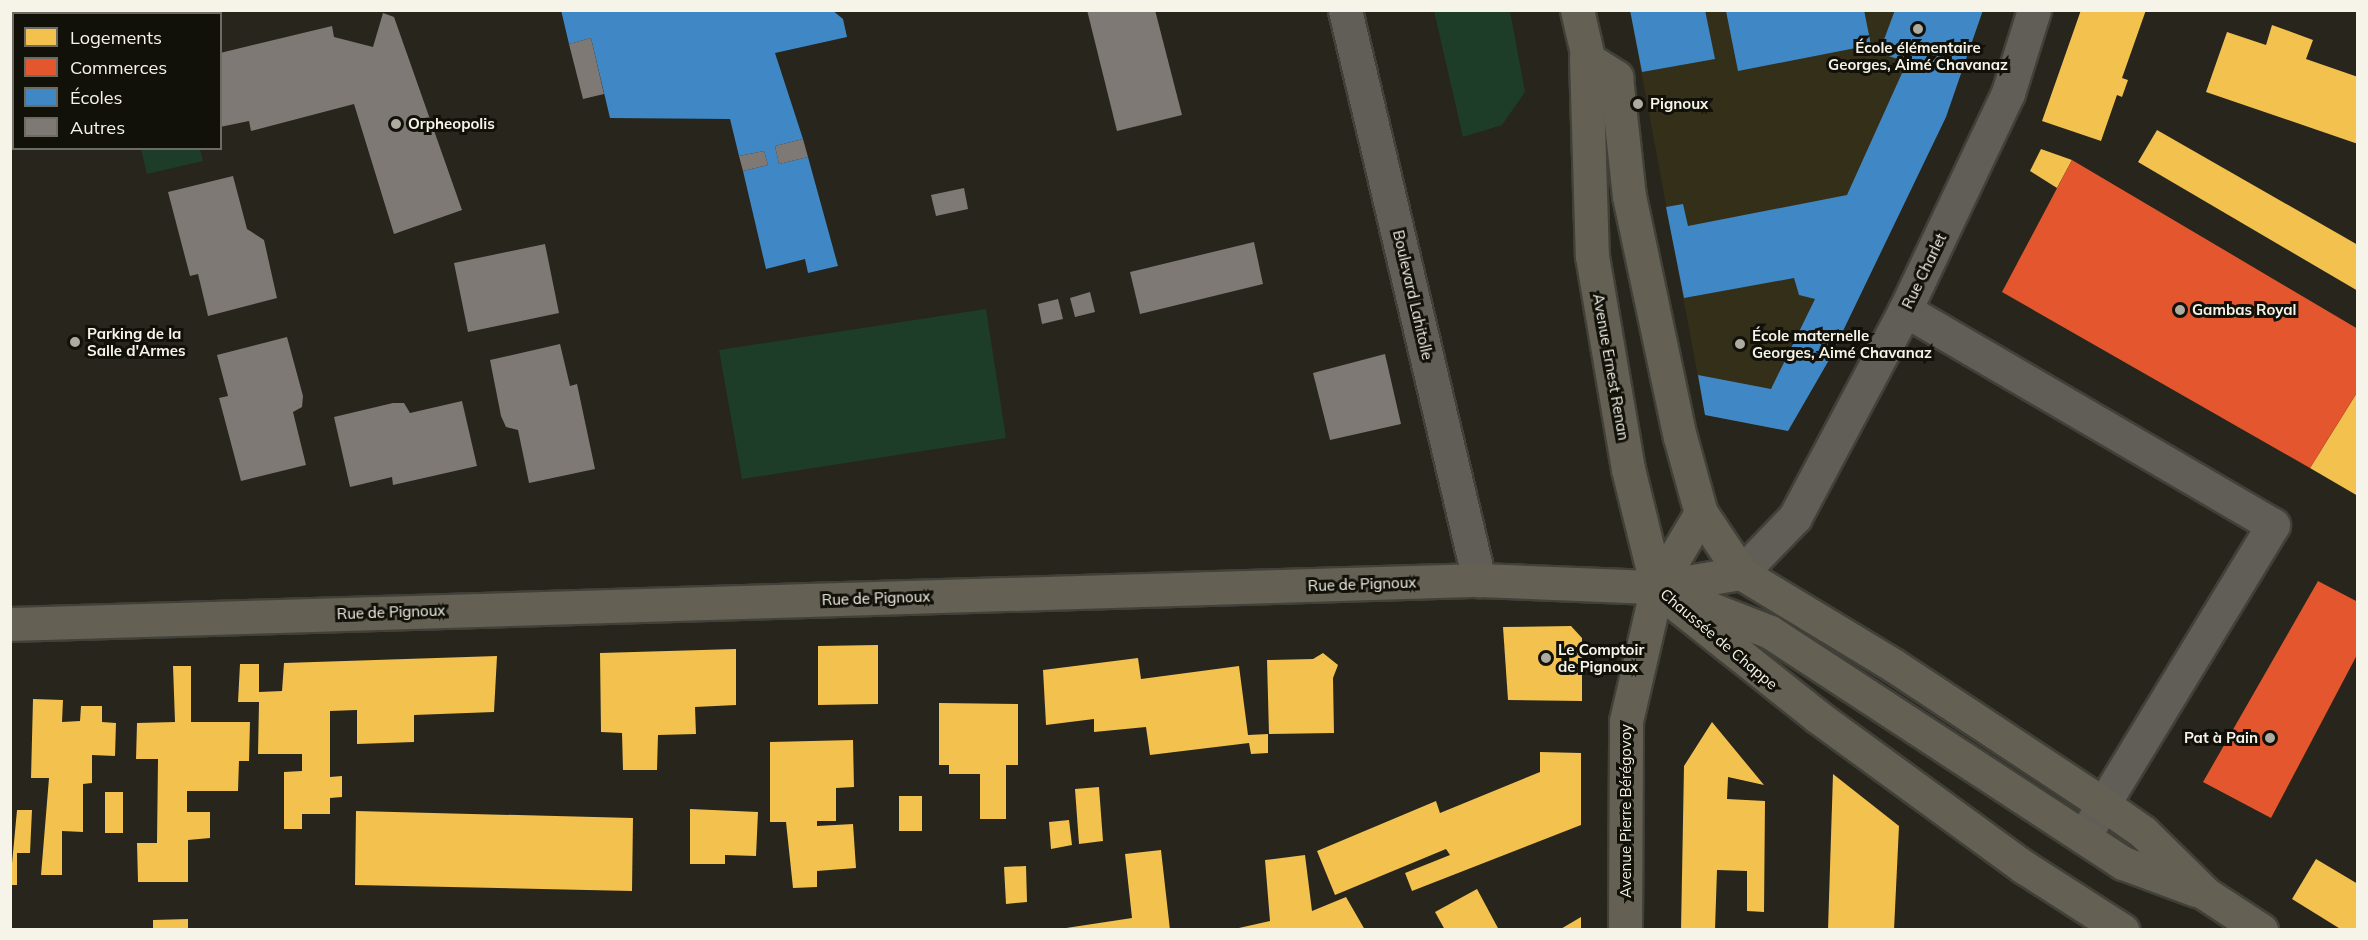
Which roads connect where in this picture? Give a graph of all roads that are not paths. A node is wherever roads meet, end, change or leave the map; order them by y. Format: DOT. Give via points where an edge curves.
graph roads {
  1 [pos="1345,10"];
  2 [pos="1577,10"];
  3 [pos="2034,10"];
  4 [pos="1586,58"];
  5 [pos="1905,310"];
  6 [pos="1701,513"];
  7 [pos="1741,573"];
  8 [pos="1479,580"];
  9 [pos="1657,587"];
  10 [pos="10,624"];
  11 [pos="2103,804"];
  12 [pos="2084,836"];
  13 [pos="2206,894"];
  14 [pos="2109,926"];
  15 [pos="1625,930"];
  16 [pos="2261,930"];
  1 -- 8 [label="street, Boulevard Lahitolle"];
  2 -- 4 [label="main road, Avenue Ernest Renan"];
  3 -- 5 [label="street, Rue Charlet" via="2008,93"];
  4 -- 6 [label="main road" via="1616,77 1629,196"];
  4 -- 9 [label="main road, Avenue Ernest Renan" via="1592,256 1628,469"];
  5 -- 7 [label="street, Rue Charlet" via="1795,517"];
  5 -- 11 [label="street" via="2273,525"];
  6 -- 7 [label="main road"];
  6 -- 9 [label="main road"];
  7 -- 9 [label="main road, Rue de Pignoux"];
  7 -- 11 [label="main road, Chaussée de Chappe" via="1893,665"];
  8 -- 9 [label="main road, Rue de Pignoux"];
  8 -- 10 [label="main road, Rue de Pignoux"];
  9 -- 12 [label="main road, Chaussée de Chappe" via="1770,632"];
  9 -- 14 [label="main road, Chaussée de Chappe" via="1741,660"];
  9 -- 15 [label="main road, Avenue Pierre Bérégovoy" via="1626,721"];
  11 -- 12 [label="street"];
  11 -- 13 [label="main road, Chaussée de Chappe" via="2143,832"];
  12 -- 13 [label="main road, Chaussée de Chappe" via="2122,863"];
  13 -- 16 [label="main road, Chaussée de Chappe"];
}
